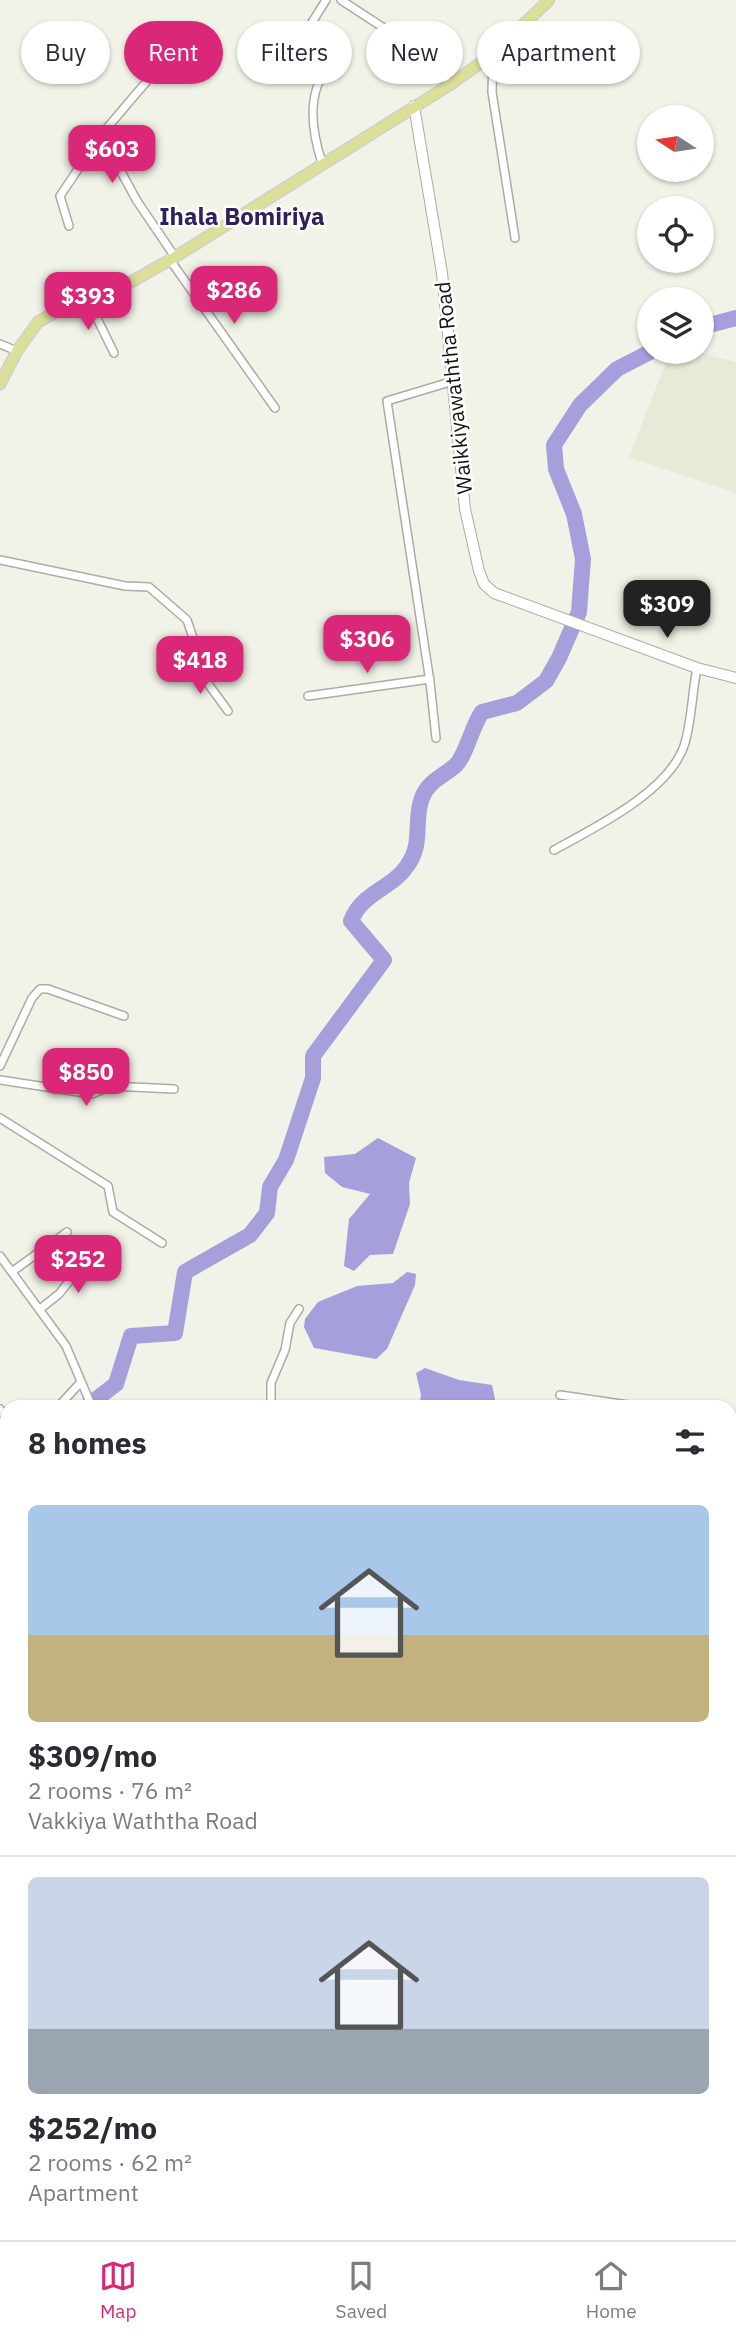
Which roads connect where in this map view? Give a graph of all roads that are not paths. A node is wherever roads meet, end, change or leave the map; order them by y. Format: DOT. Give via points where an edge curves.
graph roads {
  1 [pos="326,0"];
  2 [pos="341,0"];
  3 [pos="549,0"];
  4 [pos="313,21"];
  5 [pos="373,21"];
  6 [pos="527,21"];
  7 [pos="144,84"];
  8 [pos="318,84"];
  9 [pos="451,84"];
  10 [pos="492,84"];
  11 [pos="414,106"];
  12 [pos="101,135"];
  13 [pos="322,163"];
  14 [pos="69,226"];
  15 [pos="515,238"];
  16 [pos="173,259"];
  17 [pos="88,300"];
  18 [pos="0,344"];
  19 [pos="18,351"];
  20 [pos="114,353"];
  21 [pos="450,382"];
  22 [pos="0,384"];
  23 [pos="275,408"];
  24 [pos="0,560"];
  25 [pos="697,668"];
  26 [pos="736,678"];
  27 [pos="430,679"];
  28 [pos="308,696"];
  29 [pos="228,711"];
  30 [pos="436,738"];
  31 [pos="554,850"];
  32 [pos="124,1016"];
  33 [pos="0,1066"];
  34 [pos="0,1080"];
  35 [pos="174,1089"];
  36 [pos="0,1118"];
  37 [pos="67,1232"];
  38 [pos="162,1242"];
  39 [pos="0,1256"];
  40 [pos="89,1256"];
  41 [pos="13,1272"];
  42 [pos="40,1309"];
  43 [pos="299,1309"];
  44 [pos="80,1383"];
  45 [pos="560,1395"];
  46 [pos="64,1400"];
  47 [pos="89,1400"];
  48 [pos="271,1400"];
  49 [pos="594,1400"];
  1 -- 4 [label="street"];
  2 -- 5 [label="street"];
  3 -- 6 [label="main road"];
  7 -- 12 [label="street"];
  8 -- 13 [label="street" via="314,132"];
  9 -- 11 [label="main road"];
  10 -- 15 [label="street"];
  11 -- 13 [label="main road"];
  11 -- 21 [label="street, Waikkiyawaththa Road" via="442,273"];
  12 -- 14 [label="street" via="60,196"];
  12 -- 16 [label="street"];
  13 -- 16 [label="main road"];
  16 -- 17 [label="main road"];
  16 -- 23 [label="street"];
  17 -- 19 [label="main road" via="64,307 38,323"];
  17 -- 20 [label="street"];
  18 -- 19 [label="street"];
  19 -- 22 [label="main road"];
  21 -- 25 [label="street, Waikkiyawaththa Road" via="465,509 484,584 494,593"];
  21 -- 27 [label="street" via="387,401"];
  24 -- 29 [label="street" via="149,587 187,620 209,685"];
  25 -- 26 [label="street"];
  25 -- 31 [label="street" via="693,711 684,746 673,764 625,811"];
  27 -- 28 [label="street"];
  27 -- 30 [label="street"];
  32 -- 33 [label="street" via="40,989"];
  34 -- 35 [label="street" via="92,1094 110,1086"];
  36 -- 38 [label="street" via="108,1186 113,1212"];
  37 -- 41 [label="street"];
  39 -- 41 [label="street"];
  40 -- 42 [label="street" via="59,1294"];
  41 -- 42 [label="street"];
  42 -- 44 [label="street" via="66,1346"];
  43 -- 48 [label="street" via="289,1323 285,1350 271,1383"];
  44 -- 46 [label="street"];
  44 -- 47 [label="street"];
  45 -- 49 [label="street"];
}
